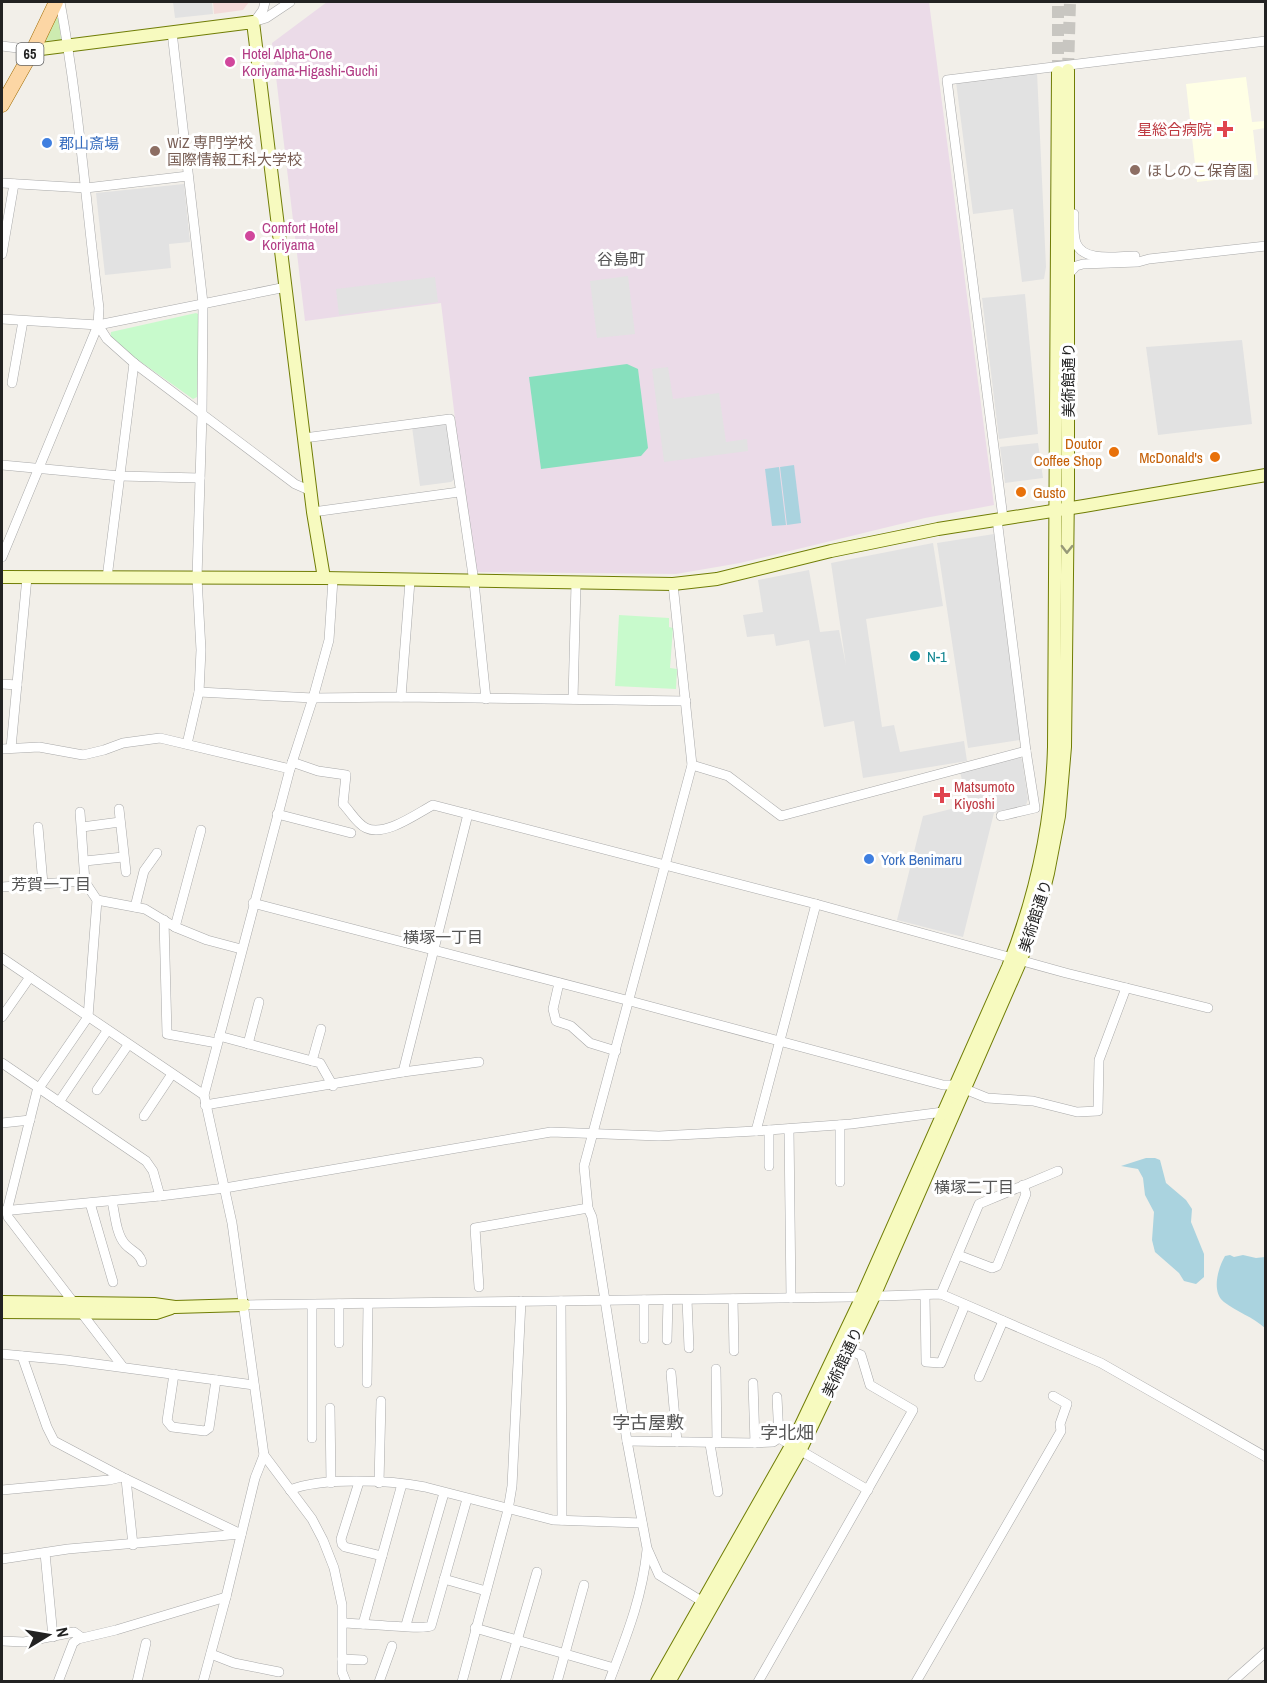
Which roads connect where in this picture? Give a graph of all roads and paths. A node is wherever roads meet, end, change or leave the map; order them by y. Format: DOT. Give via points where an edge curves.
graph roads {
  1 [pos="58,2"];
  2 [pos="265,2"];
  3 [pos="290,2"];
  4 [pos="254,22"];
  5 [pos="172,32"];
  6 [pos="1266,41"];
  7 [pos="2,46"];
  8 [pos="68,46"];
  9 [pos="33,50"];
  10 [pos="2,105"];
  11 [pos="1067,171"];
  12 [pos="188,176"];
  13 [pos="2,183"];
  14 [pos="14,184"];
  15 [pos="86,188"];
  16 [pos="1266,246"];
  17 [pos="2,254"];
  18 [pos="1149,259"];
  19 [pos="1067,276"];
  20 [pos="286,287"];
  21 [pos="203,303"];
  22 [pos="2,319"];
  23 [pos="23,321"];
  24 [pos="98,325"];
  25 [pos="134,363"];
  26 [pos="12,384"];
  27 [pos="202,414"];
  28 [pos="304,438"];
  29 [pos="2,465"];
  30 [pos="37,468"];
  31 [pos="1266,475"];
  32 [pos="120,476"];
  33 [pos="200,478"];
  34 [pos="311,491"];
  35 [pos="459,492"];
  36 [pos="1062,510"];
  37 [pos="313,512"];
  38 [pos="1000,519"];
  39 [pos="2,557"];
  40 [pos="2,577"];
  41 [pos="27,577"];
  42 [pos="107,578"];
  43 [pos="197,578"];
  44 [pos="328,579"];
  45 [pos="410,580"];
  46 [pos="474,582"];
  47 [pos="576,584"];
  48 [pos="673,584"];
  49 [pos="2,684"];
  50 [pos="17,685"];
  51 [pos="200,692"];
  52 [pos="401,697"];
  53 [pos="313,698"];
  54 [pos="486,699"];
  55 [pos="573,699"];
  56 [pos="686,701"];
  57 [pos="188,744"];
  58 [pos="6,748"];
  59 [pos="1026,751"];
  60 [pos="692,765"];
  61 [pos="291,766"];
  62 [pos="119,809"];
  63 [pos="80,812"];
  64 [pos="277,814"];
  65 [pos="468,814"];
  66 [pos="1001,816"];
  67 [pos="120,822"];
  68 [pos="38,827"];
  69 [pos="82,827"];
  70 [pos="201,830"];
  71 [pos="351,833"];
  72 [pos="157,854"];
  73 [pos="123,857"];
  74 [pos="85,861"];
  75 [pos="663,866"];
  76 [pos="126,872"];
  77 [pos="85,882"];
  78 [pos="43,884"];
  79 [pos="2,887"];
  80 [pos="97,900"];
  81 [pos="253,903"];
  82 [pos="816,904"];
  83 [pos="135,907"];
  84 [pos="164,920"];
  85 [pos="175,927"];
  86 [pos="241,949"];
  87 [pos="434,950"];
  88 [pos="2,958"];
  89 [pos="1016,959"];
  90 [pos="30,977"];
  91 [pos="559,983"];
  92 [pos="1126,988"];
  93 [pos="630,1001"];
  94 [pos="260,1002"];
  95 [pos="1208,1008"];
  96 [pos="2,1017"];
  97 [pos="88,1017"];
  98 [pos="321,1029"];
  99 [pos="107,1031"];
  100 [pos="218,1039"];
  101 [pos="779,1040"];
  102 [pos="248,1044"];
  103 [pos="128,1045"];
  104 [pos="616,1051"];
  105 [pos="312,1061"];
  106 [pos="479,1062"];
  107 [pos="2,1063"];
  108 [pos="403,1072"];
  109 [pos="172,1074"];
  110 [pos="333,1086"];
  111 [pos="960,1087"];
  112 [pos="39,1088"];
  113 [pos="97,1090"];
  114 [pos="204,1100"];
  115 [pos="59,1102"];
  116 [pos="943,1112"];
  117 [pos="144,1116"];
  118 [pos="30,1120"];
  119 [pos="2,1123"];
  120 [pos="840,1125"];
  121 [pos="789,1129"];
  122 [pos="769,1130"];
  123 [pos="756,1131"];
  124 [pos="593,1133"];
  125 [pos="769,1166"];
  126 [pos="1058,1171"];
  127 [pos="840,1182"];
  128 [pos="1023,1185"];
  129 [pos="225,1188"];
  130 [pos="160,1196"];
  131 [pos="112,1201"];
  132 [pos="90,1203"];
  133 [pos="588,1208"];
  134 [pos="4,1211"];
  135 [pos="958,1255"];
  136 [pos="142,1262"];
  137 [pos="112,1282"];
  138 [pos="479,1287"];
  139 [pos="942,1294"];
  140 [pos="925,1296"];
  141 [pos="868,1297"];
  142 [pos="791,1298"];
  143 [pos="733,1299"];
  144 [pos="644,1300"];
  145 [pos="668,1300"];
  146 [pos="687,1300"];
  147 [pos="521,1301"];
  148 [pos="561,1301"];
  149 [pos="605,1301"];
  150 [pos="2,1302"];
  151 [pos="339,1304"];
  152 [pos="368,1304"];
  153 [pos="244,1305"];
  154 [pos="312,1305"];
  155 [pos="964,1305"];
  156 [pos="77,1307"];
  157 [pos="2,1312"];
  158 [pos="1003,1321"];
  159 [pos="644,1339"];
  160 [pos="667,1340"];
  161 [pos="339,1343"];
  162 [pos="689,1348"];
  163 [pos="848,1350"];
  164 [pos="734,1351"];
  165 [pos="2,1354"];
  166 [pos="22,1356"];
  167 [pos="123,1367"];
  168 [pos="716,1369"];
  169 [pos="671,1373"];
  170 [pos="174,1374"];
  171 [pos="979,1377"];
  172 [pos="216,1380"];
  173 [pos="367,1383"];
  174 [pos="753,1383"];
  175 [pos="254,1384"];
  176 [pos="1053,1396"];
  177 [pos="777,1397"];
  178 [pos="381,1401"];
  179 [pos="330,1408"];
  180 [pos="312,1438"];
  181 [pos="779,1438"];
  182 [pos="627,1441"];
  183 [pos="677,1442"];
  184 [pos="714,1443"];
  185 [pos="755,1443"];
  186 [pos="795,1449"];
  187 [pos="264,1455"];
  188 [pos="1266,1457"];
  189 [pos="124,1478"];
  190 [pos="359,1482"];
  191 [pos="331,1483"];
  192 [pos="379,1483"];
  193 [pos="402,1484"];
  194 [pos="2,1490"];
  195 [pos="290,1490"];
  196 [pos="868,1490"];
  197 [pos="444,1492"];
  198 [pos="718,1492"];
  199 [pos="466,1498"];
  200 [pos="508,1510"];
  201 [pos="562,1520"];
  202 [pos="642,1523"];
  203 [pos="241,1534"];
  204 [pos="133,1545"];
  205 [pos="647,1548"];
  206 [pos="45,1553"];
  207 [pos="382,1556"];
  208 [pos="2,1559"];
  209 [pos="537,1572"];
  210 [pos="444,1579"];
  211 [pos="584,1585"];
  212 [pos="486,1591"];
  213 [pos="226,1598"];
  214 [pos="707,1604"];
  215 [pos="343,1623"];
  216 [pos="363,1624"];
  217 [pos="406,1626"];
  218 [pos="475,1628"];
  219 [pos="53,1637"];
  220 [pos="81,1637"];
  221 [pos="517,1640"];
  222 [pos="2,1641"];
  223 [pos="146,1643"];
  224 [pos="392,1646"];
  225 [pos="1266,1652"];
  226 [pos="211,1654"];
  227 [pos="565,1654"];
  228 [pos="342,1659"];
  229 [pos="363,1660"];
  230 [pos="614,1668"];
  231 [pos="279,1672"];
  232 [pos="58,1682"];
  233 [pos="137,1682"];
  234 [pos="203,1682"];
  235 [pos="346,1682"];
  236 [pos="379,1682"];
  237 [pos="462,1682"];
  238 [pos="506,1682"];
  239 [pos="557,1682"];
  240 [pos="609,1682"];
  241 [pos="657,1682"];
  242 [pos="669,1682"];
  243 [pos="758,1682"];
  244 [pos="916,1682"];
  245 [pos="1232,1682"];
  1 -- 8 [label="street"];
  1 -- 9 [label="main road, 65"];
  2 -- 4 [label="street"];
  3 -- 4 [label="street"];
  4 -- 5 [label="street"];
  4 -- 20 [label="street"];
  5 -- 8 [label="street"];
  5 -- 12 [label="street"];
  6 -- 38 [label="street" via="947,80"];
  7 -- 9 [label="street"];
  8 -- 9 [label="street"];
  8 -- 15 [label="street"];
  9 -- 10 [label="main road, 65"];
  11 -- 18 [label="street" via="1073,184 1077,246 1094,256"];
  11 -- 19 [label="street, 美術館通り"];
  11 -- 36 [label="street, 美術館通り" via="1063,71"];
  12 -- 15 [label="street"];
  12 -- 21 [label="street"];
  13 -- 14 [label="street"];
  14 -- 15 [label="street"];
  14 -- 17 [label="street"];
  15 -- 24 [label="street"];
  16 -- 18 [label="street"];
  18 -- 19 [label="street" via="1079,264"];
  19 -- 36 [label="street, 美術館通り"];
  20 -- 21 [label="street"];
  20 -- 28 [label="street"];
  21 -- 24 [label="street"];
  21 -- 27 [label="street"];
  22 -- 23 [label="street"];
  23 -- 24 [label="street"];
  23 -- 26 [label="street"];
  24 -- 25 [label="street" via="107,339"];
  24 -- 30 [label="street"];
  25 -- 27 [label="street"];
  25 -- 32 [label="street"];
  27 -- 33 [label="street"];
  27 -- 34 [label="street" via="295,484"];
  28 -- 34 [label="street"];
  28 -- 35 [label="street" via="450,419"];
  29 -- 30 [label="street"];
  30 -- 32 [label="street"];
  30 -- 39 [label="street"];
  31 -- 36 [label="street"];
  32 -- 33 [label="street"];
  32 -- 42 [label="street"];
  33 -- 43 [label="street"];
  34 -- 37 [label="street"];
  35 -- 37 [label="street"];
  35 -- 46 [label="street"];
  36 -- 38 [label="street"];
  36 -- 89 [label="street, 美術館通り" via="1053,784 1042,853"];
  37 -- 44 [label="street"];
  38 -- 48 [label="street" via="894,537 717,579"];
  38 -- 59 [label="street"];
  40 -- 41 [label="street"];
  41 -- 42 [label="street"];
  41 -- 50 [label="street"];
  42 -- 43 [label="street"];
  43 -- 44 [label="street"];
  43 -- 51 [label="street"];
  44 -- 45 [label="street"];
  44 -- 53 [label="street" via="329,640"];
  45 -- 46 [label="street"];
  45 -- 52 [label="street"];
  46 -- 47 [label="street"];
  46 -- 54 [label="street"];
  47 -- 48 [label="street"];
  47 -- 55 [label="street"];
  48 -- 56 [label="street"];
  49 -- 50 [label="street"];
  50 -- 58 [label="street"];
  51 -- 53 [label="street"];
  51 -- 57 [label="street"];
  52 -- 53 [label="street"];
  52 -- 54 [label="street"];
  53 -- 61 [label="street"];
  54 -- 55 [label="street"];
  55 -- 56 [label="street"];
  56 -- 60 [label="street"];
  57 -- 58 [label="street" via="160,738 123,743 83,755 39,747"];
  57 -- 61 [label="street"];
  59 -- 60 [label="street" via="781,816 728,776"];
  59 -- 66 [label="street" via="1035,808"];
  60 -- 75 [label="street"];
  61 -- 64 [label="street"];
  61 -- 65 [label="street" via="346,775 343,804 367,829 392,828 433,805"];
  62 -- 67 [label="street"];
  63 -- 69 [label="street"];
  64 -- 71 [label="street"];
  64 -- 81 [label="street"];
  65 -- 75 [label="street"];
  65 -- 87 [label="street"];
  67 -- 69 [label="street"];
  67 -- 73 [label="street"];
  68 -- 78 [label="street"];
  69 -- 74 [label="street"];
  70 -- 85 [label="street"];
  72 -- 83 [label="street" via="144,871"];
  73 -- 74 [label="street"];
  73 -- 76 [label="street"];
  74 -- 77 [label="street"];
  75 -- 82 [label="street"];
  75 -- 93 [label="street"];
  77 -- 78 [label="street"];
  77 -- 80 [label="street"];
  78 -- 79 [label="street"];
  80 -- 83 [label="street"];
  80 -- 97 [label="street"];
  81 -- 86 [label="street"];
  81 -- 87 [label="street"];
  82 -- 89 [label="street"];
  82 -- 101 [label="street"];
  83 -- 84 [label="street"];
  84 -- 85 [label="street"];
  84 -- 100 [label="street" via="167,1034"];
  85 -- 86 [label="street"];
  86 -- 100 [label="street"];
  87 -- 91 [label="street"];
  87 -- 108 [label="street"];
  88 -- 90 [label="street"];
  89 -- 92 [label="street"];
  89 -- 111 [label="street, 美術館通り"];
  90 -- 96 [label="street"];
  90 -- 97 [label="street"];
  91 -- 93 [label="street"];
  91 -- 104 [label="street" via="553,1009 556,1022 571,1026 590,1043"];
  92 -- 95 [label="street"];
  92 -- 111 [label="street" via="1099,1060 1097,1112 987,1098"];
  93 -- 101 [label="street"];
  93 -- 104 [label="street"];
  94 -- 102 [label="street"];
  97 -- 99 [label="street"];
  97 -- 112 [label="street"];
  98 -- 105 [label="street"];
  99 -- 103 [label="street"];
  99 -- 115 [label="street"];
  100 -- 102 [label="street"];
  100 -- 114 [label="street"];
  101 -- 111 [label="street"];
  101 -- 123 [label="street"];
  102 -- 105 [label="street"];
  103 -- 109 [label="street"];
  103 -- 113 [label="street"];
  104 -- 124 [label="street"];
  105 -- 110 [label="street" via="320,1063"];
  106 -- 108 [label="street"];
  107 -- 112 [label="street"];
  108 -- 110 [label="street"];
  109 -- 114 [label="street"];
  109 -- 117 [label="street"];
  110 -- 114 [label="street"];
  111 -- 116 [label="street, 美術館通り"];
  111 -- 141 [label="street, 美術館通り"];
  112 -- 115 [label="street"];
  112 -- 118 [label="street"];
  114 -- 129 [label="street"];
  115 -- 130 [label="street" via="146,1161"];
  116 -- 120 [label="street"];
  116 -- 141 [label="street, 美術館通り"];
  118 -- 119 [label="street"];
  118 -- 134 [label="street"];
  120 -- 121 [label="street"];
  120 -- 127 [label="street"];
  121 -- 122 [label="street"];
  121 -- 142 [label="street"];
  122 -- 123 [label="street"];
  122 -- 125 [label="street"];
  123 -- 124 [label="street" via="659,1136"];
  124 -- 129 [label="street" via="551,1132"];
  124 -- 133 [label="street" via="584,1166"];
  126 -- 128 [label="street"];
  128 -- 135 [label="street" via="979,1204"];
  128 -- 135 [label="street" via="1026,1194 997,1266 992,1269"];
  129 -- 130 [label="street"];
  129 -- 153 [label="street"];
  130 -- 131 [label="street"];
  131 -- 132 [label="street"];
  131 -- 136 [label="street" via="124,1243"];
  132 -- 134 [label="street"];
  132 -- 137 [label="street"];
  133 -- 138 [label="street" via="476,1228"];
  133 -- 149 [label="street"];
  134 -- 156 [label="street"];
  135 -- 139 [label="street"];
  139 -- 140 [label="street"];
  139 -- 155 [label="street"];
  140 -- 141 [label="street"];
  140 -- 155 [label="street" via="926,1362 941,1363"];
  141 -- 142 [label="street"];
  141 -- 163 [label="street, 美術館通り"];
  141 -- 186 [label="street, 美術館通り"];
  142 -- 143 [label="street"];
  143 -- 146 [label="street"];
  143 -- 164 [label="street"];
  144 -- 145 [label="street"];
  144 -- 149 [label="street"];
  144 -- 159 [label="street"];
  145 -- 146 [label="street"];
  145 -- 160 [label="street"];
  146 -- 162 [label="street"];
  147 -- 148 [label="street"];
  147 -- 152 [label="street"];
  147 -- 200 [label="street"];
  148 -- 149 [label="street"];
  148 -- 201 [label="street"];
  149 -- 182 [label="street"];
  150 -- 156 [label="street"];
  151 -- 152 [label="street"];
  151 -- 154 [label="street"];
  151 -- 161 [label="street"];
  152 -- 173 [label="street"];
  153 -- 154 [label="street"];
  153 -- 156 [label="street"];
  153 -- 175 [label="street"];
  154 -- 180 [label="street"];
  155 -- 158 [label="street"];
  156 -- 157 [label="street"];
  156 -- 167 [label="street"];
  158 -- 171 [label="street"];
  158 -- 188 [label="street" via="1101,1363"];
  163 -- 186 [label="street, 美術館通り"];
  163 -- 196 [label="street" via="861,1355 870,1385 913,1410"];
  165 -- 166 [label="street"];
  166 -- 167 [label="street"];
  166 -- 189 [label="street" via="54,1441"];
  167 -- 170 [label="street"];
  168 -- 184 [label="street"];
  169 -- 183 [label="street"];
  170 -- 172 [label="street"];
  170 -- 172 [label="street" via="167,1421 172,1427 205,1431 209,1428"];
  172 -- 175 [label="street"];
  174 -- 185 [label="street"];
  175 -- 187 [label="street"];
  176 -- 244 [label="street" via="1067,1404 1060,1431"];
  177 -- 181 [label="street"];
  178 -- 192 [label="street"];
  179 -- 191 [label="street"];
  181 -- 185 [label="street"];
  181 -- 186 [label="street"];
  182 -- 183 [label="street"];
  182 -- 202 [label="street"];
  183 -- 184 [label="street"];
  184 -- 185 [label="street"];
  184 -- 198 [label="street"];
  186 -- 196 [label="street"];
  186 -- 214 [label="street, 美術館通り"];
  187 -- 195 [label="street"];
  187 -- 203 [label="street"];
  189 -- 194 [label="street"];
  189 -- 203 [label="street"];
  189 -- 204 [label="street"];
  190 -- 191 [label="street"];
  190 -- 192 [label="street"];
  190 -- 207 [label="street" via="342,1544"];
  191 -- 195 [label="street"];
  192 -- 193 [label="street"];
  193 -- 197 [label="street"];
  193 -- 207 [label="street"];
  195 -- 215 [label="street" via="323,1540 337,1576"];
  196 -- 243 [label="street"];
  197 -- 199 [label="street"];
  197 -- 217 [label="street"];
  199 -- 200 [label="street"];
  199 -- 210 [label="street"];
  200 -- 201 [label="street"];
  200 -- 212 [label="street"];
  201 -- 202 [label="street"];
  202 -- 205 [label="street"];
  203 -- 204 [label="street"];
  203 -- 213 [label="street"];
  204 -- 206 [label="street"];
  205 -- 214 [label="street" via="660,1576"];
  205 -- 230 [label="street" via="632,1624"];
  206 -- 208 [label="street"];
  206 -- 219 [label="street"];
  207 -- 216 [label="street"];
  209 -- 221 [label="street"];
  210 -- 212 [label="street"];
  210 -- 217 [label="street" via="431,1626"];
  211 -- 227 [label="street"];
  212 -- 218 [label="street"];
  213 -- 220 [label="street"];
  213 -- 226 [label="street"];
  214 -- 241 [label="street, 美術館通り"];
  214 -- 242 [label="street, 美術館通り"];
  215 -- 216 [label="street"];
  215 -- 228 [label="street"];
  216 -- 217 [label="street"];
  218 -- 221 [label="street"];
  218 -- 237 [label="street"];
  219 -- 220 [label="street" via="74,1632"];
  219 -- 222 [label="street"];
  220 -- 232 [label="street" via="74,1643"];
  221 -- 227 [label="street"];
  221 -- 238 [label="street"];
  223 -- 233 [label="street"];
  224 -- 236 [label="street"];
  225 -- 245 [label="street"];
  226 -- 231 [label="street"];
  226 -- 234 [label="street"];
  227 -- 230 [label="street"];
  227 -- 239 [label="street"];
  228 -- 229 [label="street"];
  228 -- 235 [label="street"];
  230 -- 240 [label="street"];
}
